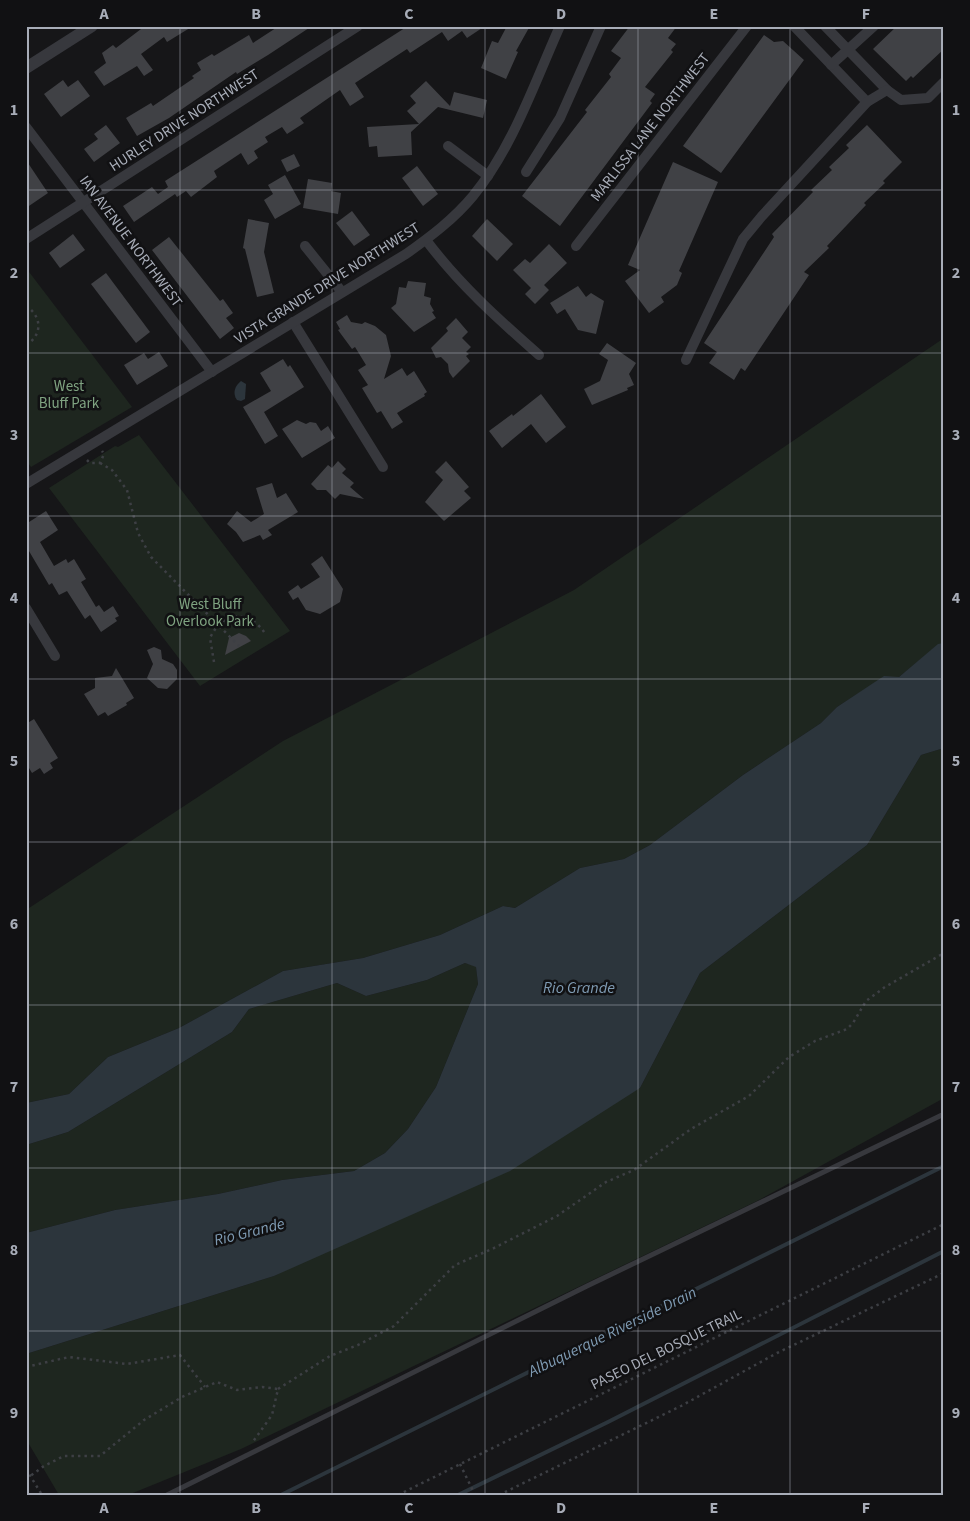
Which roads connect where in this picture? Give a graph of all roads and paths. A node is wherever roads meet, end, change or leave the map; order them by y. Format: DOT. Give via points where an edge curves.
graph roads {
  1 [pos="92,26"];
  2 [pos="358,26"];
  3 [pos="560,26"];
  4 [pos="602,26"];
  5 [pos="747,26"];
  6 [pos="794,26"];
  7 [pos="825,26"];
  8 [pos="874,26"];
  9 [pos="848,50"];
  10 [pos="832,65"];
  11 [pos="26,68"];
  12 [pos="944,82"];
  13 [pos="887,90"];
  14 [pos="867,102"];
  15 [pos="26,127"];
  16 [pos="448,146"];
  17 [pos="526,172"];
  18 [pos="488,176"];
  19 [pos="83,203"];
  20 [pos="26,239"];
  21 [pos="426,240"];
  22 [pos="305,246"];
  23 [pos="576,246"];
  24 [pos="342,292"];
  25 [pos="26,306"];
  26 [pos="293,322"];
  27 [pos="26,345"];
  28 [pos="539,355"];
  29 [pos="686,360"];
  30 [pos="212,372"];
  31 [pos="102,450"];
  32 [pos="87,460"];
  33 [pos="100,463"];
  34 [pos="383,467"];
  35 [pos="26,484"];
  36 [pos="26,608"];
  37 [pos="218,625"];
  38 [pos="266,635"];
  39 [pos="239,646"];
  40 [pos="55,656"];
  41 [pos="214,662"];
  42 [pos="944,953"];
  43 [pos="944,1114"];
  44 [pos="944,1224"];
  45 [pos="944,1273"];
  46 [pos="26,1367"];
  47 [pos="206,1387"];
  48 [pos="278,1389"];
  49 [pos="244,1455"];
  50 [pos="460,1464"];
  51 [pos="26,1469"];
  52 [pos="26,1479"];
  53 [pos="42,1495"];
  54 [pos="167,1495"];
  55 [pos="398,1495"];
  56 [pos="474,1495"];
  57 [pos="499,1495"];
  1 -- 11 [label="street"];
  2 -- 19 [label="street, HURLEY DRIVE NORTHWEST"];
  3 -- 18 [label="street, VISTA GRANDE DRIVE NORTHWEST" via="504,150"];
  4 -- 17 [label="street" via="560,118"];
  5 -- 23 [label="street, MARLISSA LANE NORTHWEST"];
  6 -- 10 [label="street"];
  7 -- 9 [label="street"];
  8 -- 9 [label="street"];
  9 -- 10 [label="street"];
  9 -- 13 [label="street"];
  10 -- 14 [label="street"];
  12 -- 13 [label="street" via="928,98 901,100"];
  13 -- 14 [label="street"];
  14 -- 29 [label="street" via="744,239"];
  15 -- 19 [label="street, IAN AVENUE NORTHWEST"];
  16 -- 18 [label="street"];
  18 -- 21 [label="street, VISTA GRANDE DRIVE NORTHWEST" via="456,215"];
  19 -- 20 [label="street, HURLEY DRIVE NORTHWEST"];
  19 -- 30 [label="street, IAN AVENUE NORTHWEST"];
  21 -- 24 [label="street, VISTA GRANDE DRIVE NORTHWEST"];
  21 -- 28 [label="street" via="480,304"];
  22 -- 24 [label="street"];
  24 -- 26 [label="street, VISTA GRANDE DRIVE NORTHWEST"];
  25 -- 27 [label="path" via="36,315 39,329 33,341"];
  26 -- 30 [label="street, VISTA GRANDE DRIVE NORTHWEST"];
  26 -- 34 [label="street"];
  30 -- 35 [label="street, VISTA GRANDE DRIVE NORTHWEST"];
  31 -- 33 [label="path" via="104,454"];
  32 -- 33 [label="path"];
  33 -- 37 [label="path" via="121,479 127,490 138,533 151,557"];
  36 -- 40 [label="street"];
  37 -- 38 [label="path" via="232,616 250,617"];
  37 -- 39 [label="path"];
  37 -- 41 [label="path" via="210,638"];
  42 -- 48 [label="path" via="866,1001 847,1029 815,1041 790,1057 750,1096 691,1129 634,1170 606,1182 557,1216 492,1250 455,1265 394,1326 330,1356"];
  43 -- 49 [label="lane"];
  44 -- 50 [label="path, PASEO DEL BOSQUE TRAIL"];
  45 -- 57 [label="path" via="777,1353 681,1406"];
  46 -- 47 [label="path" via="70,1357 127,1364 180,1355"];
  47 -- 48 [label="path" via="217,1382 237,1390"];
  47 -- 52 [label="path" via="144,1420 100,1456 64,1456"];
  48 -- 49 [label="path" via="272,1415"];
  49 -- 54 [label="lane"];
  50 -- 55 [label="path, PASEO DEL BOSQUE TRAIL"];
  50 -- 56 [label="path"];
  51 -- 53 [label="path, bridge"];
}
